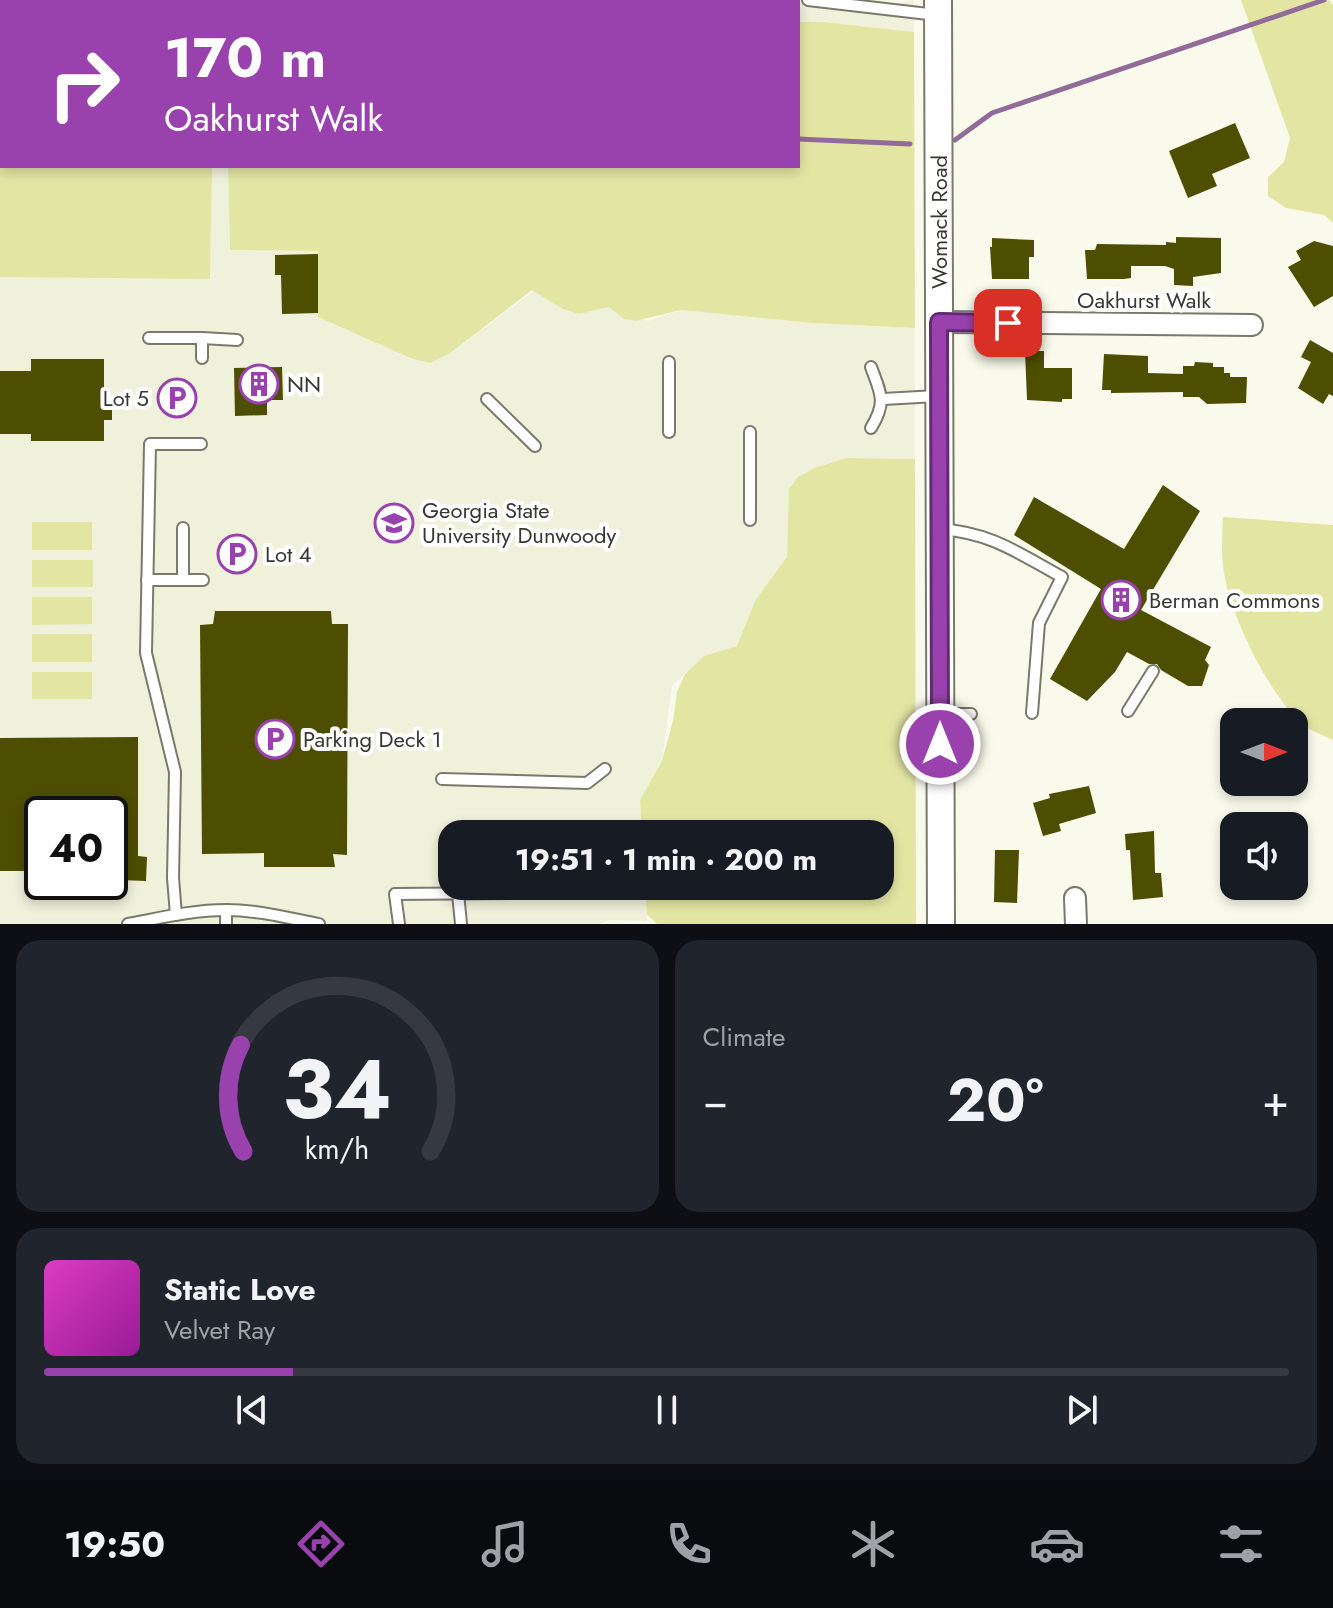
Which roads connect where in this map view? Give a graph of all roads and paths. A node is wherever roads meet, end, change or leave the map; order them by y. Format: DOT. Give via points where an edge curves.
graph roads {
  1 [pos="808,0"];
  2 [pos="938,8"];
  3 [pos="939,322"];
  4 [pos="1252,325"];
  5 [pos="149,338"];
  6 [pos="202,338"];
  7 [pos="237,340"];
  8 [pos="202,358"];
  9 [pos="669,362"];
  10 [pos="871,367"];
  11 [pos="939,396"];
  12 [pos="487,399"];
  13 [pos="883,399"];
  14 [pos="871,428"];
  15 [pos="669,432"];
  16 [pos="750,432"];
  17 [pos="201,444"];
  18 [pos="535,446"];
  19 [pos="750,520"];
  20 [pos="183,528"];
  21 [pos="939,529"];
  22 [pos="147,580"];
  23 [pos="183,580"];
  24 [pos="203,580"];
  25 [pos="1153,671"];
  26 [pos="1128,711"];
  27 [pos="1032,713"];
  28 [pos="940,714"];
  29 [pos="971,714"];
  30 [pos="605,769"];
  31 [pos="442,779"];
  32 [pos="438,893"];
  33 [pos="1075,898"];
  34 [pos="459,900"];
  35 [pos="226,910"];
  36 [pos="176,915"];
  37 [pos="128,924"];
  38 [pos="226,924"];
  39 [pos="319,924"];
  40 [pos="399,924"];
  41 [pos="461,924"];
  42 [pos="941,924"];
  43 [pos="1076,924"];
  1 -- 2 [label="lane"];
  2 -- 3 [label="street, Womack Road"];
  3 -- 4 [label="street, Oakhurst Walk"];
  3 -- 11 [label="street, Womack Road"];
  5 -- 6 [label="lane"];
  6 -- 7 [label="lane"];
  6 -- 8 [label="lane"];
  9 -- 15 [label="lane"];
  10 -- 13 [label="lane"];
  11 -- 13 [label="lane"];
  11 -- 21 [label="street, Womack Road"];
  12 -- 18 [label="lane"];
  13 -- 14 [label="lane"];
  16 -- 19 [label="lane"];
  17 -- 22 [label="lane" via="150,444"];
  20 -- 23 [label="lane"];
  21 -- 27 [label="lane" via="997,541 1062,577 1039,623"];
  21 -- 28 [label="street, Womack Road"];
  22 -- 23 [label="lane"];
  22 -- 36 [label="lane" via="146,653 175,772"];
  23 -- 24 [label="lane"];
  25 -- 26 [label="lane"];
  28 -- 29 [label="lane"];
  28 -- 42 [label="street, Womack Road"];
  30 -- 31 [label="lane" via="587,783"];
  32 -- 40 [label="lane" via="395,894"];
  33 -- 43 [label="street"];
  34 -- 41 [label="lane"];
  35 -- 36 [label="lane"];
  35 -- 38 [label="lane"];
  35 -- 39 [label="lane"];
  36 -- 37 [label="lane"];
}
